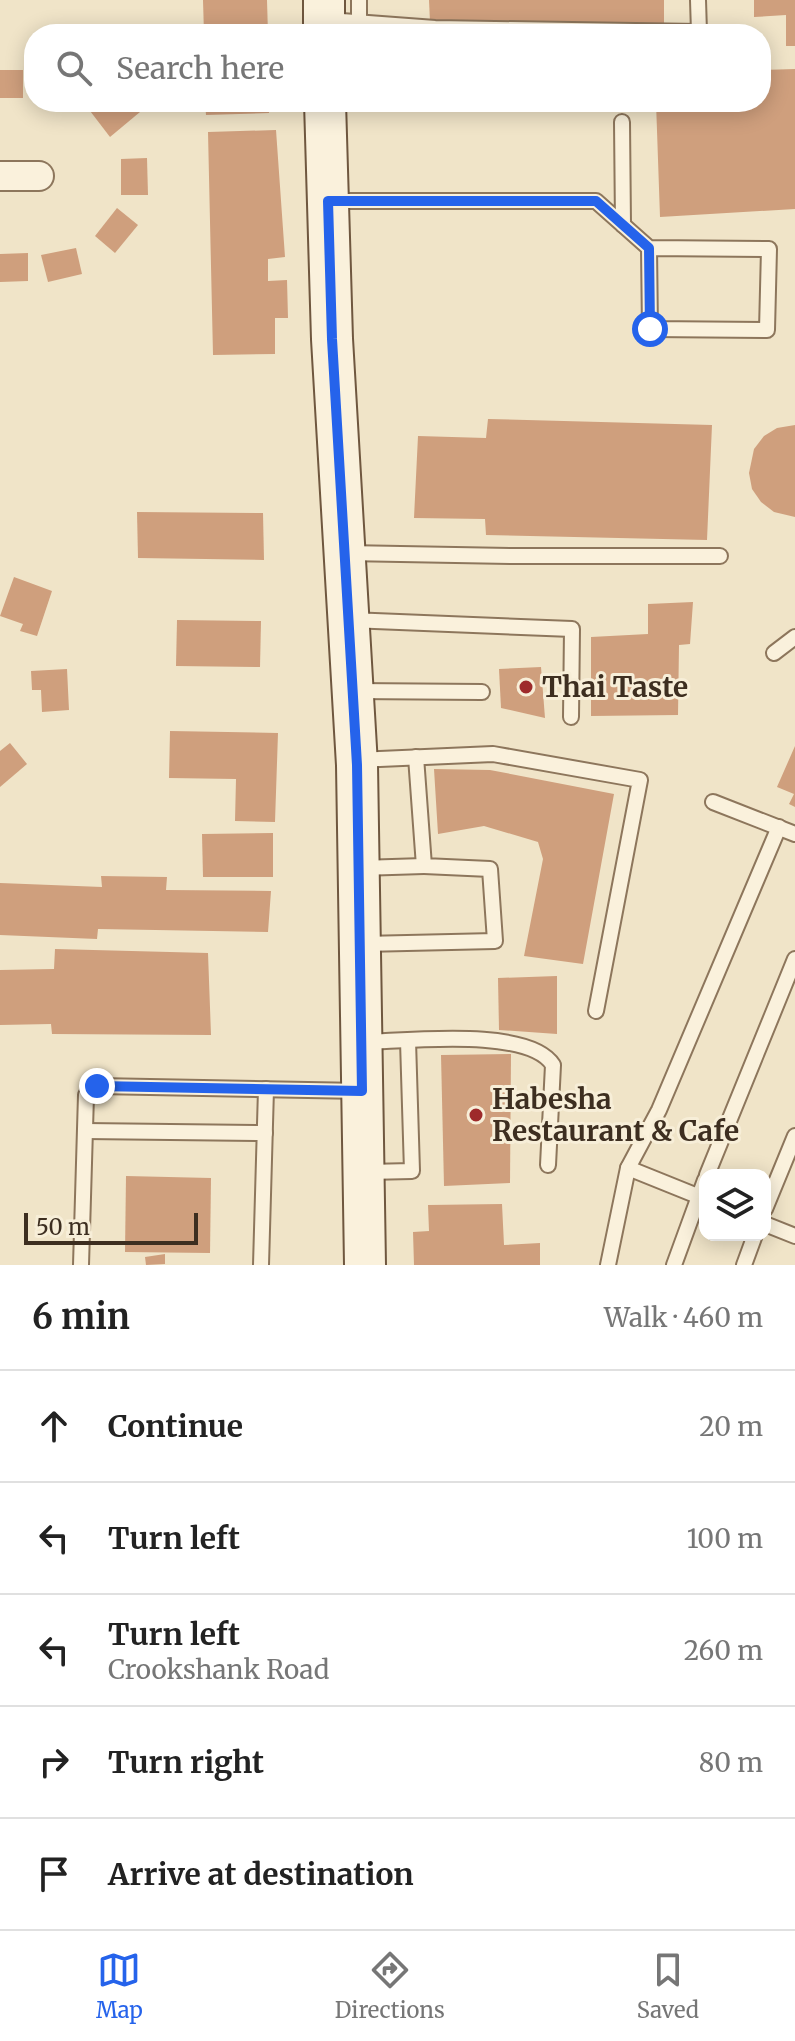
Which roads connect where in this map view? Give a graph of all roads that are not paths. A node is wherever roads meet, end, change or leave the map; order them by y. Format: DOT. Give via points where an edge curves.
graph roads {
  1 [pos="359,0"];
  2 [pos="698,0"];
  3 [pos="333,19"];
  4 [pos="390,24"];
  5 [pos="699,24"];
  6 [pos="325,112"];
  7 [pos="622,122"];
  8 [pos="0,176"];
  9 [pos="39,176"];
  10 [pos="328,201"];
  11 [pos="623,225"];
  12 [pos="649,248"];
  13 [pos="346,553"];
  14 [pos="720,556"];
  15 [pos="350,620"];
  16 [pos="795,637"];
  17 [pos="774,653"];
  18 [pos="353,691"];
  19 [pos="482,692"];
  20 [pos="571,717"];
  21 [pos="416,757"];
  22 [pos="357,760"];
  23 [pos="713,802"];
  24 [pos="779,827"];
  25 [pos="795,834"];
  26 [pos="424,866"];
  27 [pos="359,868"];
  28 [pos="360,944"];
  29 [pos="795,959"];
  30 [pos="596,1011"];
  31 [pos="408,1041"];
  32 [pos="361,1042"];
  33 [pos="266,1089"];
  34 [pos="362,1091"];
  35 [pos="85,1131"];
  36 [pos="265,1133"];
  37 [pos="795,1136"];
  38 [pos="548,1165"];
  39 [pos="628,1168"];
  40 [pos="710,1169"];
  41 [pos="364,1172"];
  42 [pos="771,1194"];
  43 [pos="699,1197"];
  44 [pos="699,1205"];
  45 [pos="771,1226"];
  46 [pos="795,1236"];
  47 [pos="753,1241"];
  48 [pos="81,1265"];
  49 [pos="261,1265"];
  50 [pos="365,1265"];
  51 [pos="608,1265"];
  52 [pos="674,1265"];
  53 [pos="744,1265"];
  1 -- 3 [label="lane"];
  2 -- 5 [label="lane"];
  3 -- 4 [label="lane"];
  6 -- 10 [label="street"];
  7 -- 11 [label="lane"];
  8 -- 9 [label="street"];
  10 -- 11 [label="lane" via="596,201"];
  10 -- 13 [label="street"];
  11 -- 12 [label="lane"];
  12 -- 12 [label="lane" via="650,329 767,330 769,249"];
  13 -- 14 [label="lane"];
  13 -- 15 [label="street"];
  15 -- 18 [label="street"];
  15 -- 20 [label="lane" via="572,629"];
  16 -- 17 [label="lane"];
  18 -- 19 [label="lane"];
  18 -- 22 [label="street"];
  21 -- 22 [label="lane"];
  21 -- 26 [label="lane"];
  21 -- 30 [label="lane" via="493,754 640,780"];
  22 -- 27 [label="street"];
  23 -- 24 [label="lane"];
  24 -- 25 [label="lane"];
  24 -- 39 [label="lane" via="659,1110"];
  26 -- 27 [label="lane"];
  26 -- 28 [label="lane" via="490,869 495,941"];
  27 -- 28 [label="street"];
  28 -- 32 [label="street"];
  29 -- 40 [label="lane"];
  31 -- 32 [label="lane"];
  31 -- 38 [label="lane" via="503,1042 548,1057 553,1065"];
  31 -- 41 [label="lane" via="412,1171"];
  32 -- 34 [label="street"];
  33 -- 34 [label="lane"];
  33 -- 35 [label="lane" via="97,1086 86,1095"];
  33 -- 36 [label="lane"];
  34 -- 41 [label="street"];
  35 -- 36 [label="lane"];
  35 -- 48 [label="lane"];
  36 -- 49 [label="lane"];
  37 -- 42 [label="lane"];
  39 -- 43 [label="lane"];
  39 -- 51 [label="lane"];
  41 -- 50 [label="street"];
  44 -- 52 [label="lane"];
  45 -- 46 [label="lane"];
  47 -- 53 [label="lane"];
}
